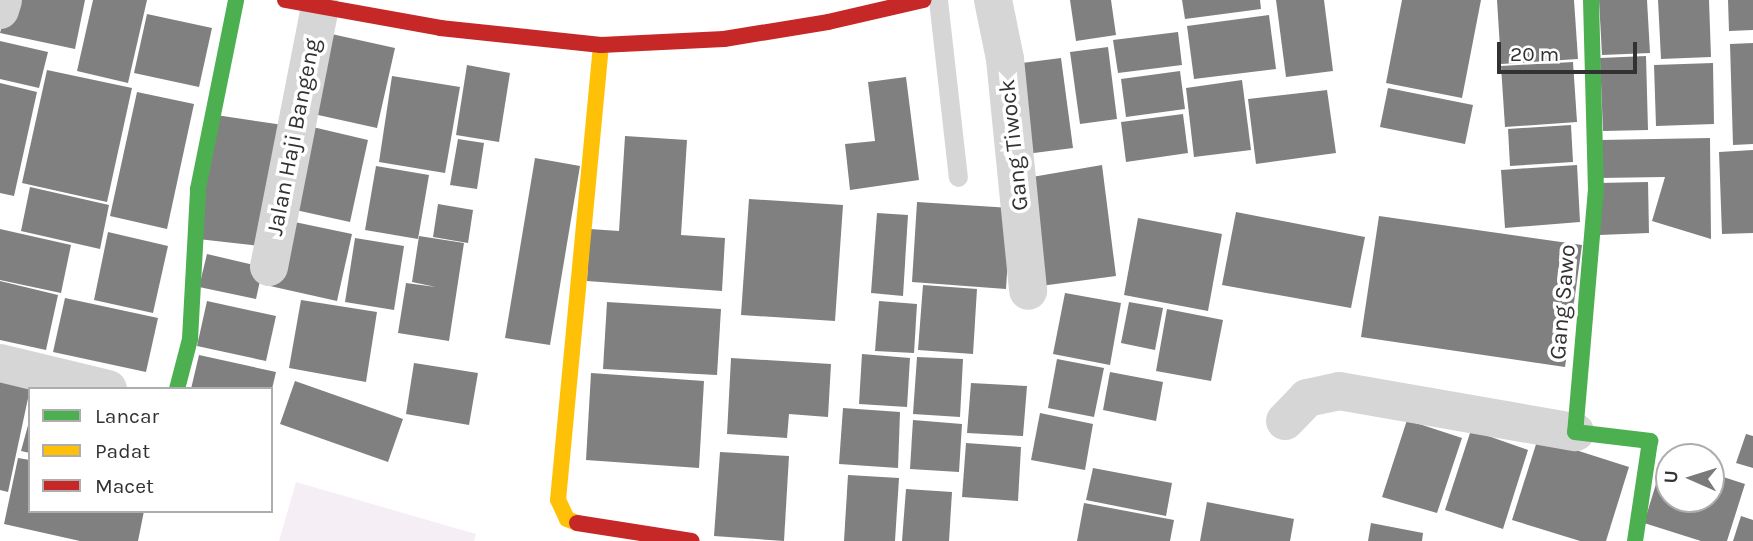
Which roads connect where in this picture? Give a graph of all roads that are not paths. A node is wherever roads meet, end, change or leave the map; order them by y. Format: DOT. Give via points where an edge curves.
graph roads {
  1 [pos="3,0"];
  2 [pos="236,0"];
  3 [pos="923,0"];
  4 [pos="938,0"];
  5 [pos="993,0"];
  6 [pos="1591,0"];
  7 [pos="324,5"];
  8 [pos="0,10"];
  9 [pos="601,45"];
  10 [pos="958,177"];
  11 [pos="269,267"];
  12 [pos="1028,291"];
  13 [pos="0,363"];
  14 [pos="100,387"];
  15 [pos="178,387"];
  16 [pos="1285,421"];
  17 [pos="1575,432"];
  18 [pos="692,541"];
  19 [pos="1635,541"];
  1 -- 8 [label="street"];
  2 -- 15 [label="street" via="198,189 190,339"];
  3 -- 9 [label="street" via="724,39"];
  4 -- 10 [label="lane"];
  5 -- 12 [label="street, Gang Tiwock" via="1005,59"];
  6 -- 17 [label="street, Gang Sawo" via="1596,189"];
  7 -- 9 [label="street" via="515,38"];
  7 -- 11 [label="street, Jalan Haji Bangeng"];
  9 -- 18 [label="street" via="558,500 566,519 584,525"];
  13 -- 14 [label="street"];
  16 -- 17 [label="street" via="1307,398 1339,391"];
  17 -- 19 [label="street" via="1650,441"];
}
